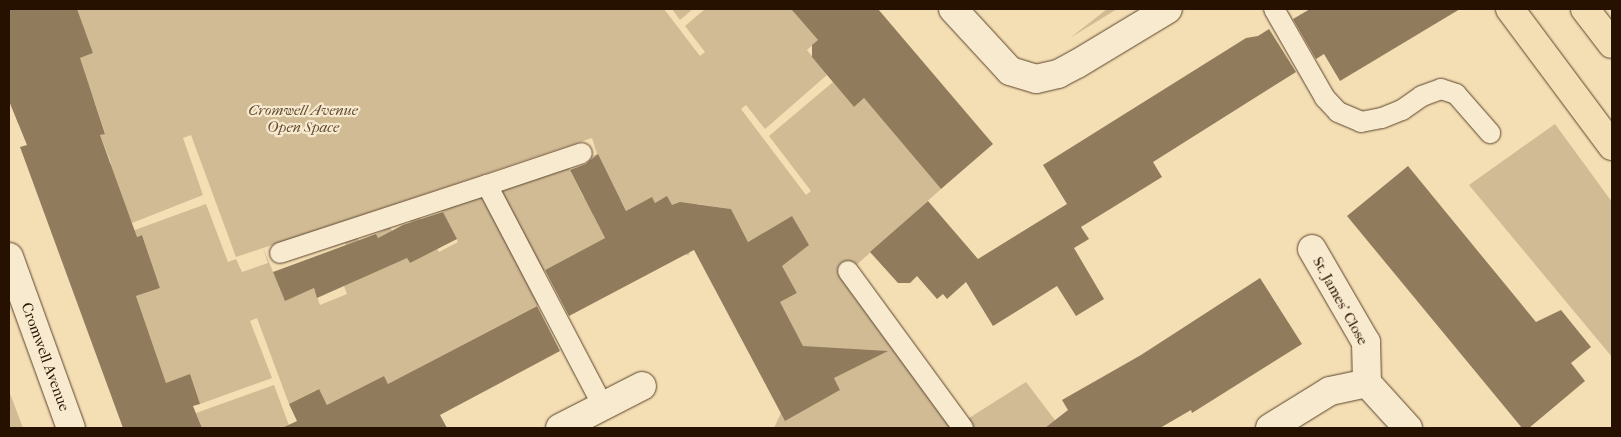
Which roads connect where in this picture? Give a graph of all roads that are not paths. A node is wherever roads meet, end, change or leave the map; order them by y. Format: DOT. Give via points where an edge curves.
graph roads {
  1 [pos="953,9"];
  2 [pos="1168,9"];
  3 [pos="1274,9"];
  4 [pos="1510,9"];
  5 [pos="1586,9"];
  6 [pos="1612,44"];
  7 [pos="1490,133"];
  8 [pos="1612,146"];
  9 [pos="582,153"];
  10 [pos="487,185"];
  11 [pos="1312,249"];
  12 [pos="280,253"];
  13 [pos="11,269"];
  14 [pos="848,271"];
  15 [pos="1366,383"];
  16 [pos="642,386"];
  17 [pos="603,406"];
  18 [pos="71,428"];
  19 [pos="560,428"];
  20 [pos="963,428"];
  21 [pos="1270,428"];
  22 [pos="1408,428"];
  1 -- 2 [label="street" via="1010,70 1036,79 1058,74 1077,64"];
  3 -- 7 [label="lane" via="1325,98 1338,112 1361,122 1382,118 1441,89 1456,94"];
  4 -- 8 [label="highway"];
  5 -- 6 [label="highway"];
  9 -- 10 [label="lane"];
  10 -- 12 [label="lane"];
  10 -- 17 [label="lane"];
  11 -- 15 [label="street, St. James' Close" via="1366,342"];
  13 -- 18 [label="street, Cromwell Avenue"];
  14 -- 20 [label="lane"];
  15 -- 21 [label="street" via="1330,391"];
  15 -- 22 [label="street"];
  16 -- 17 [label="street"];
  17 -- 19 [label="street"];
}
